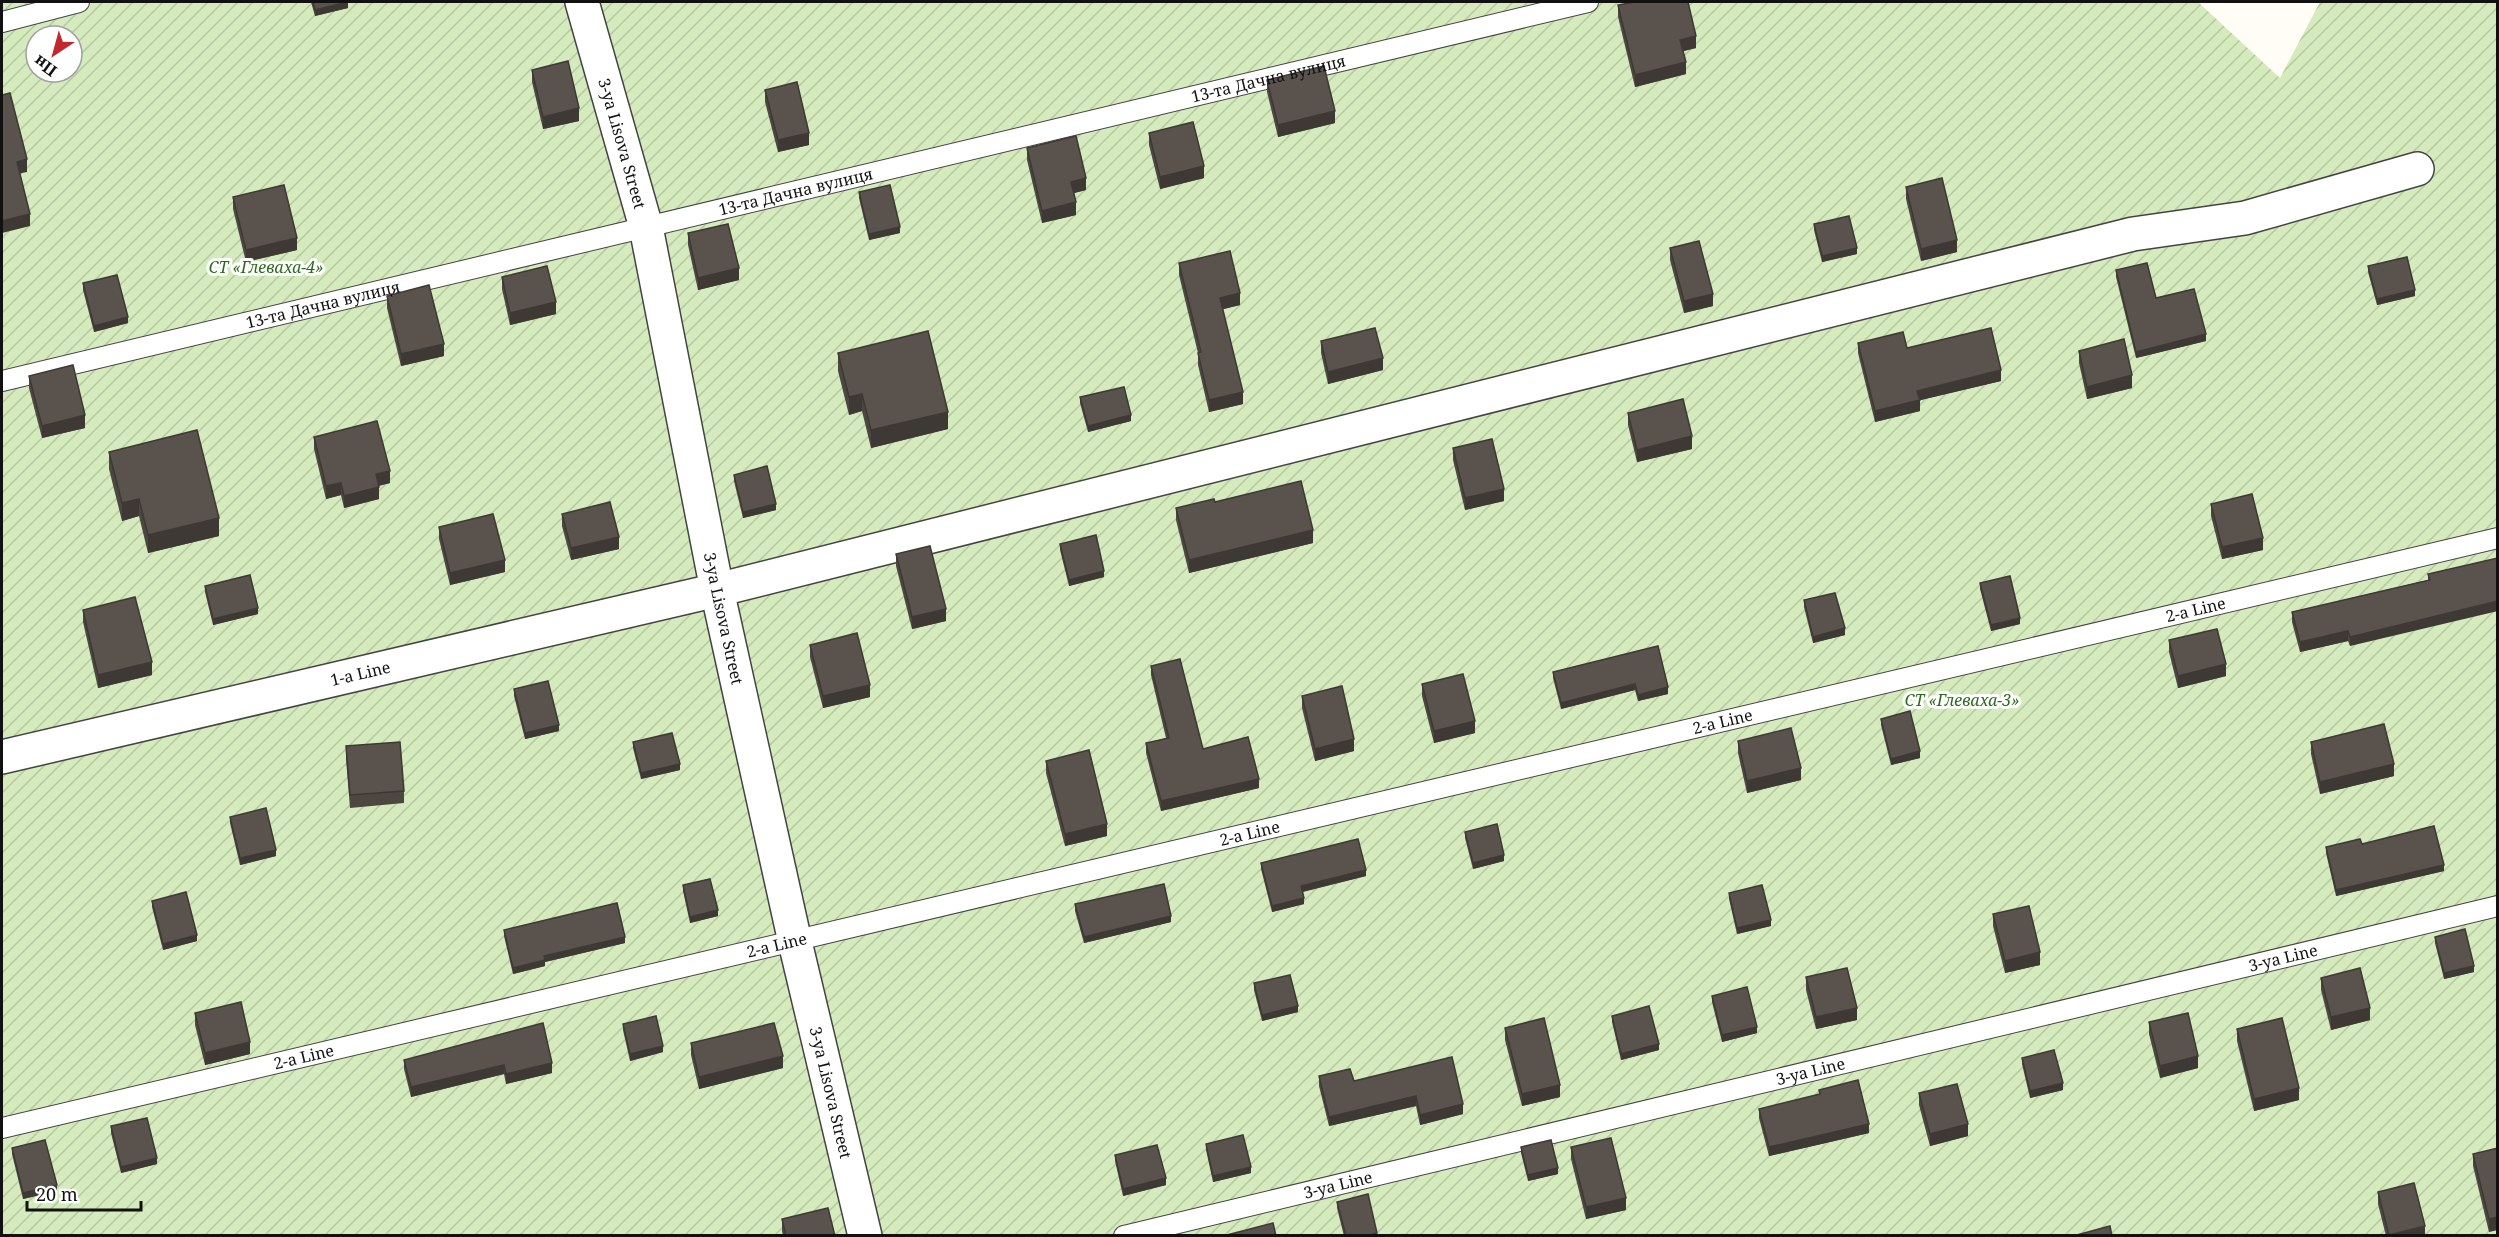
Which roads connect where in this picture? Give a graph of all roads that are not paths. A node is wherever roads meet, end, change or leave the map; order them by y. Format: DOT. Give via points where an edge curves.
graph roads {
  1 [pos="79,2"];
  2 [pos="582,2"];
  3 [pos="1588,2"];
  4 [pos="2,22"];
  5 [pos="2418,169"];
  6 [pos="646,227"];
  7 [pos="2,381"];
  8 [pos="2498,538"];
  9 [pos="717,590"];
  10 [pos="2,757"];
  11 [pos="2498,906"];
  12 [pos="795,942"];
  13 [pos="2,1128"];
  14 [pos="865,1236"];
  15 [pos="1124,1236"];
  1 -- 4 [label="lane"];
  2 -- 6 [label="street, 3-ya Lisova Street"];
  3 -- 6 [label="lane, 13-та Дачна вулиця"];
  5 -- 9 [label="street, 1-a Line" via="2245,218 2122,237"];
  6 -- 7 [label="lane, 13-та Дачна вулиця"];
  6 -- 9 [label="street, 3-ya Lisova Street"];
  8 -- 12 [label="lane, 2-a Line"];
  9 -- 10 [label="street, 1-a Line"];
  9 -- 12 [label="street, 3-ya Lisova Street"];
  11 -- 15 [label="lane, 3-ya Line"];
  12 -- 13 [label="lane, 2-a Line"];
  12 -- 14 [label="street, 3-ya Lisova Street"];
}
